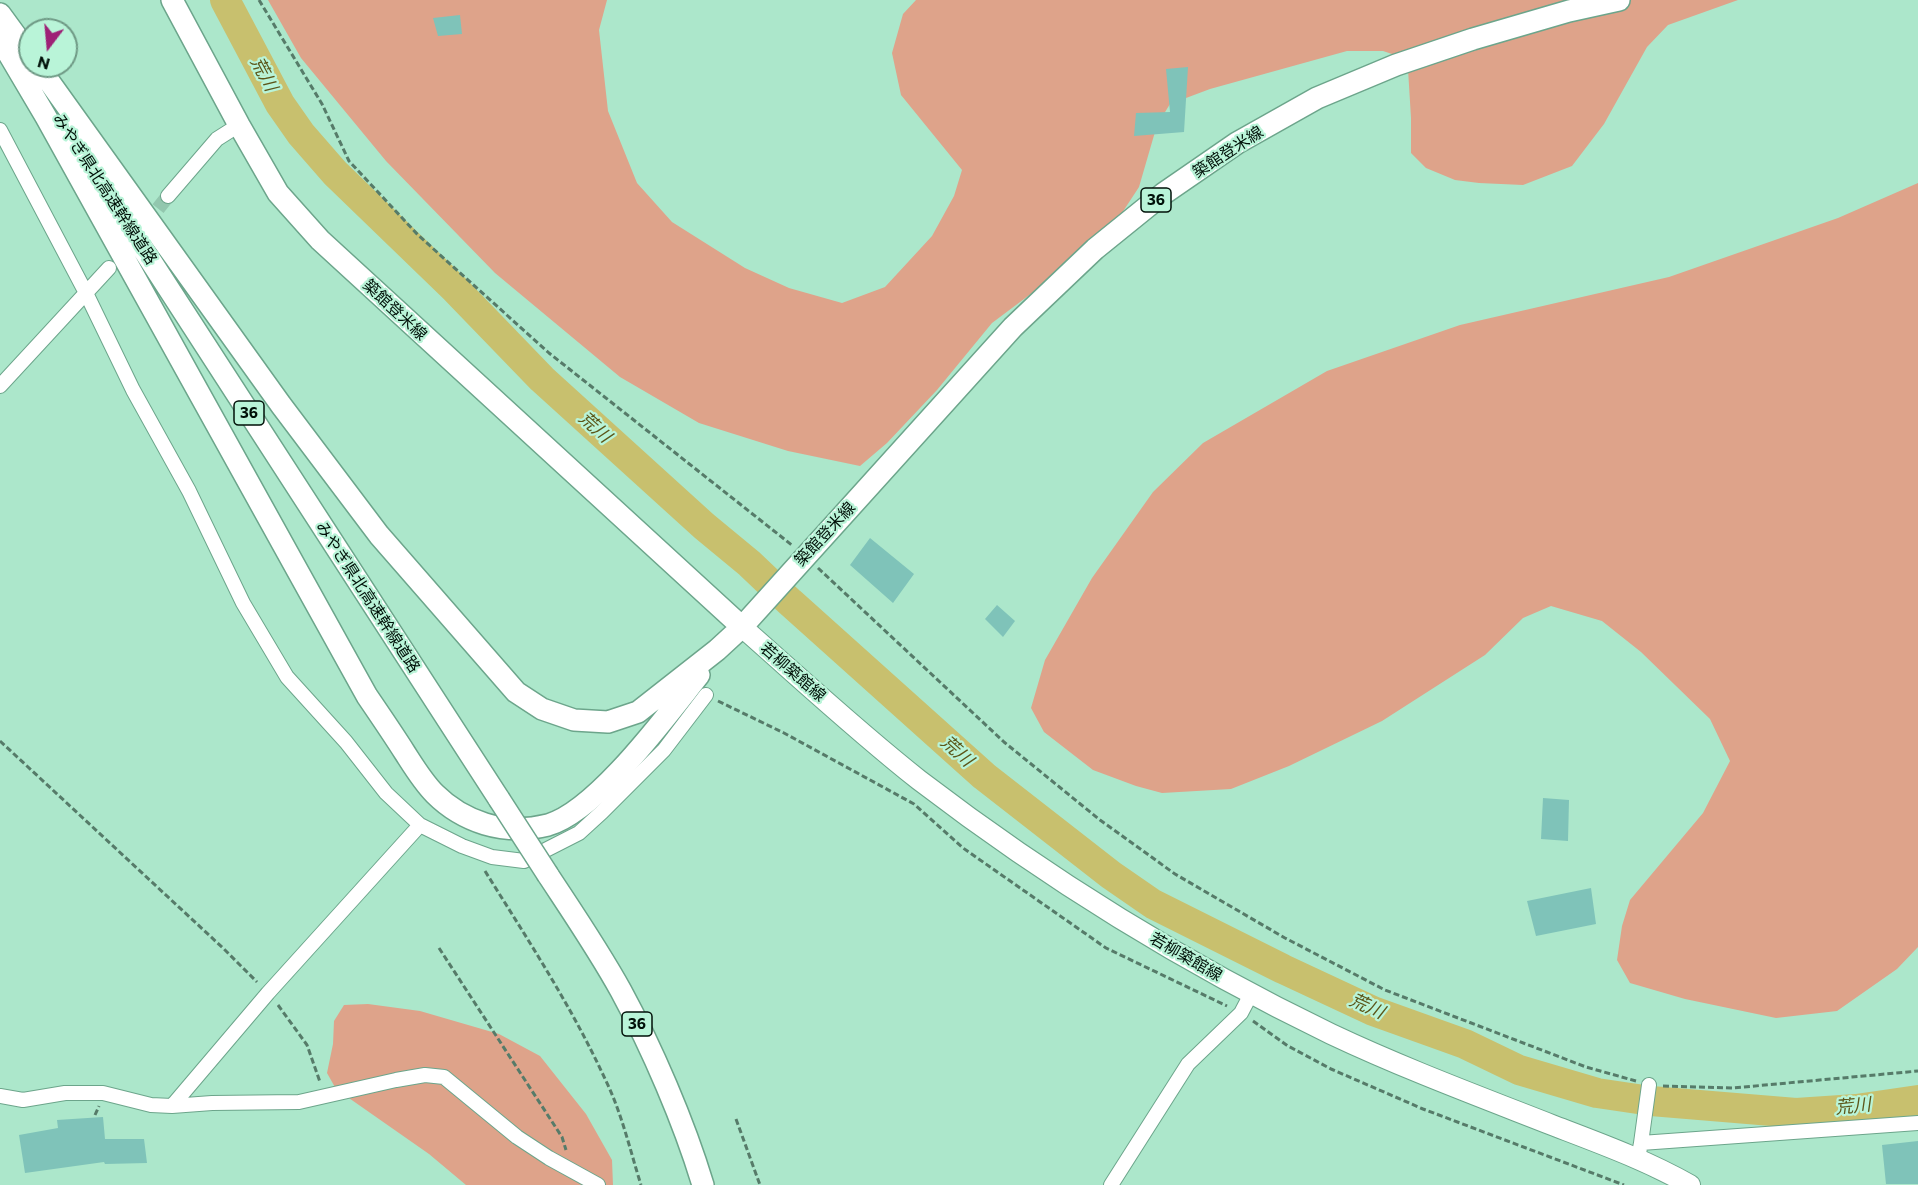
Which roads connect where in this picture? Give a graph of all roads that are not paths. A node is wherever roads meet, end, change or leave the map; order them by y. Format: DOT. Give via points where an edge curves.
graph roads {
  1 [pos="172,0"];
  2 [pos="1619,0"];
  3 [pos="0,14"];
  4 [pos="0,28"];
  5 [pos="0,39"];
  6 [pos="18,39"];
  7 [pos="47,78"];
  8 [pos="239,125"];
  9 [pos="0,130"];
  10 [pos="168,196"];
  11 [pos="109,268"];
  12 [pos="86,293"];
  13 [pos="0,386"];
  14 [pos="742,627"];
  15 [pos="717,650"];
  16 [pos="706,695"];
  17 [pos="420,825"];
  18 [pos="1251,994"];
  19 [pos="1649,1085"];
  20 [pos="0,1096"];
  21 [pos="172,1106"];
  22 [pos="1918,1123"];
  23 [pos="1640,1144"];
  24 [pos="598,1185"];
  25 [pos="702,1185"];
  26 [pos="1111,1185"];
  27 [pos="1690,1185"];
  1 -- 8 [label="main road, 築館登米線"];
  2 -- 14 [label="main road, 築館登米線 / 36" via="1484,36 1396,65 1317,98 1237,143 1163,194 1095,249 1013,327"];
  3 -- 6 [label="main road"];
  4 -- 25 [label="main road, みやぎ県北高速幹線道路 / 36, bridge" via="621,992 675,1109"];
  5 -- 15 [label="main road" via="368,696 434,793 456,811 499,828 550,824 574,811 612,777 652,735"];
  7 -- 15 [label="main road" via="274,396 379,535 516,692 542,709 574,720 608,722 638,712"];
  8 -- 10 [label="street" via="217,140"];
  8 -- 14 [label="main road, 築館登米線" via="278,193 320,240"];
  9 -- 12 [label="street"];
  11 -- 12 [label="street"];
  12 -- 13 [label="street"];
  12 -- 17 [label="street" via="243,603 286,677 386,793"];
  14 -- 15 [label="main road"];
  14 -- 18 [label="main road, 若柳築館線" via="870,740 976,822 1050,874"];
  16 -- 17 [label="street" via="664,750 579,833 524,861 492,857"];
  17 -- 21 [label="street"];
  18 -- 23 [label="main road, 若柳築館線" via="1421,1074"];
  18 -- 26 [label="street" via="1241,1013 1188,1064"];
  19 -- 23 [label="street"];
  20 -- 21 [label="street" via="23,1100 65,1093 103,1093"];
  21 -- 24 [label="street" via="298,1102 425,1075 444,1077 517,1137"];
  22 -- 23 [label="street"];
  23 -- 27 [label="main road, 若柳築館線"];
}
